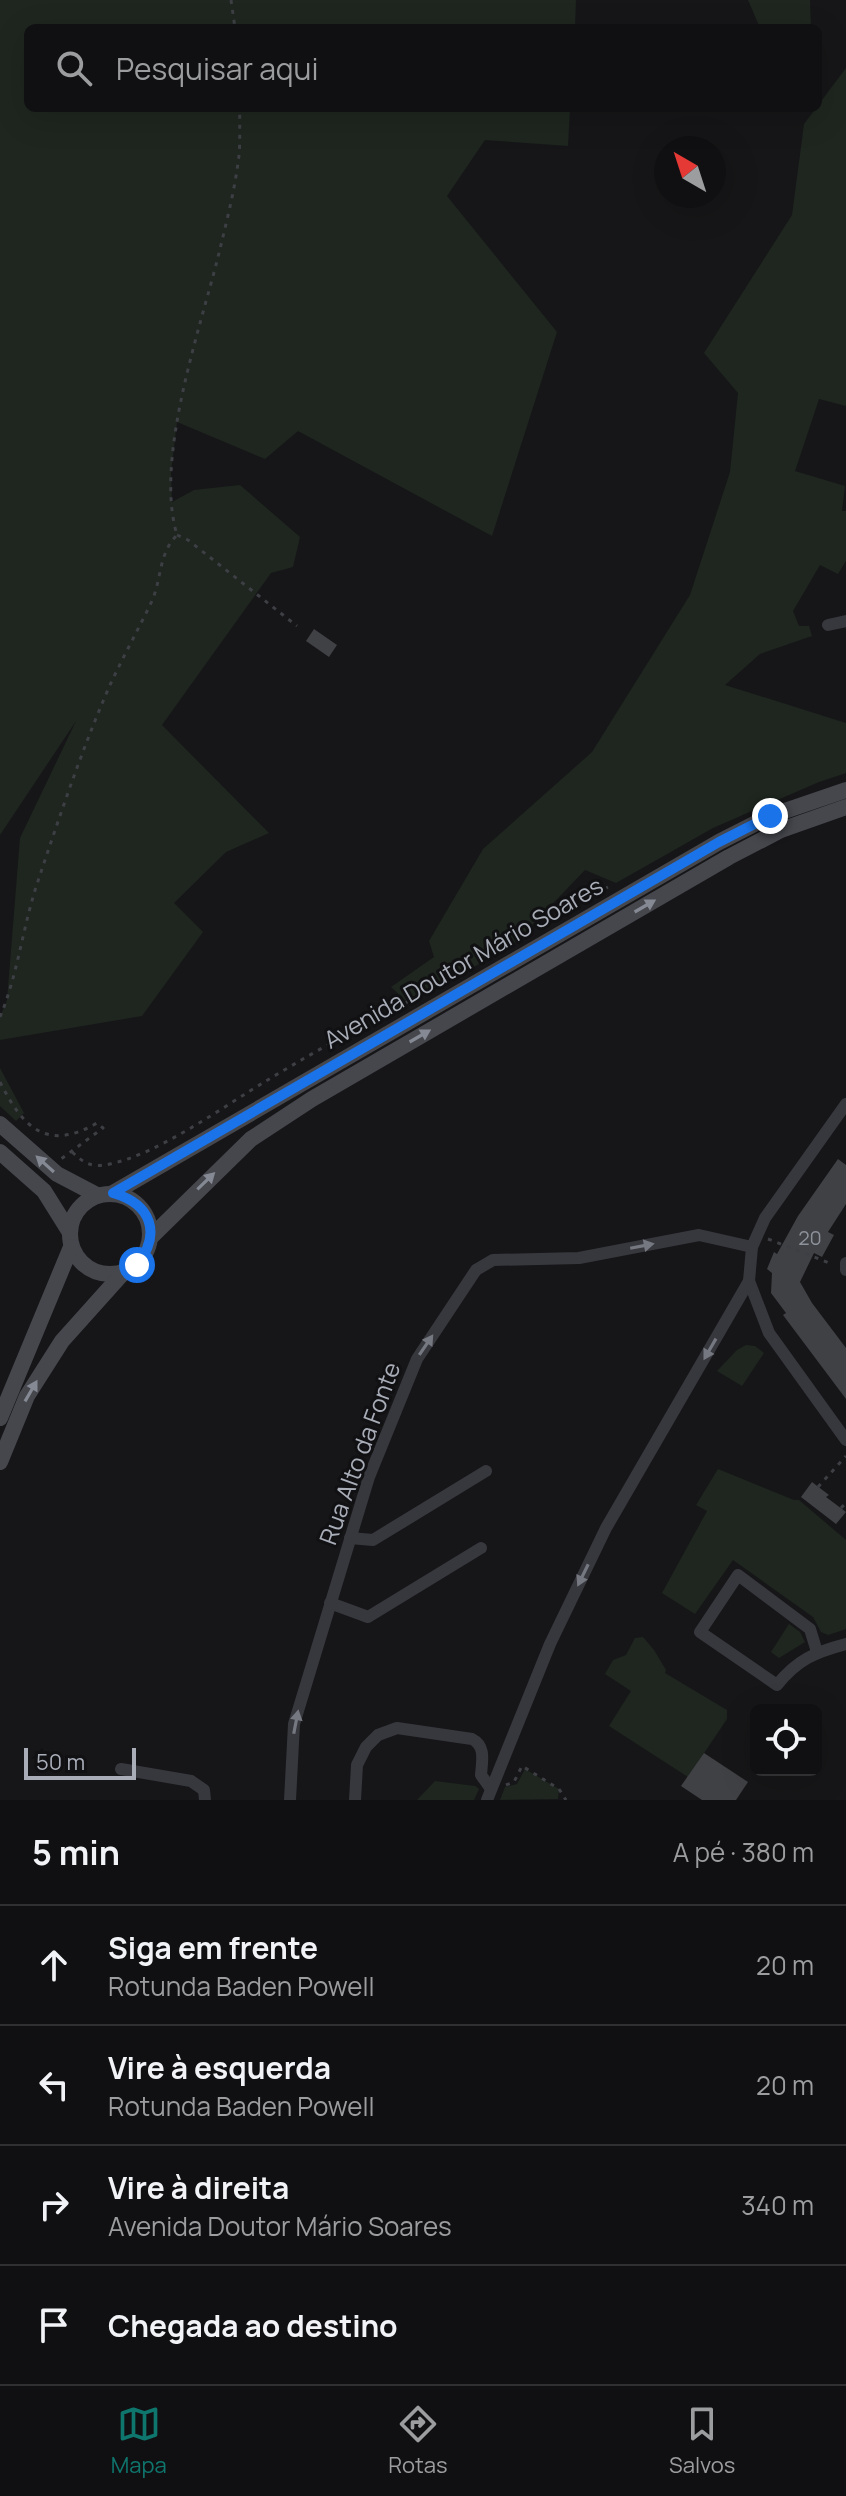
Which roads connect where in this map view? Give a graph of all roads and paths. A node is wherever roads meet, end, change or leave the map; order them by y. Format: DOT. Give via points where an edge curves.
graph roads {
  1 [pos="231,0"];
  2 [pos="234,24"];
  3 [pos="240,112"];
  4 [pos="177,535"];
  5 [pos="846,621"];
  6 [pos="828,625"];
  7 [pos="297,626"];
  8 [pos="846,790"];
  9 [pos="846,807"];
  10 [pos="620,881"];
  11 [pos="546,923"];
  12 [pos="438,986"];
  13 [pos="0,1017"];
  14 [pos="0,1082"];
  15 [pos="846,1104"];
  16 [pos="0,1124"];
  17 [pos="0,1152"];
  18 [pos="72,1152"];
  19 [pos="55,1164"];
  20 [pos="105,1194"];
  21 [pos="151,1237"];
  22 [pos="70,1239"];
  23 [pos="755,1241"];
  24 [pos="846,1263"];
  25 [pos="846,1270"];
  26 [pos="123,1273"];
  27 [pos="749,1281"];
  28 [pos="0,1418"];
  29 [pos="846,1440"];
  30 [pos="846,1456"];
  31 [pos="0,1462"];
  32 [pos="486,1471"];
  33 [pos="818,1487"];
  34 [pos="846,1503"];
  35 [pos="841,1508"];
  36 [pos="350,1538"];
  37 [pos="481,1548"];
  38 [pos="330,1603"];
  39 [pos="846,1644"];
  40 [pos="817,1652"];
  41 [pos="522,1766"];
  42 [pos="121,1769"];
  43 [pos="489,1794"];
  44 [pos="205,1800"];
  45 [pos="290,1800"];
  46 [pos="355,1800"];
  47 [pos="566,1800"];
  1 -- 2 [label="path"];
  3 -- 4 [label="path" via="239,162 177,421 171,473"];
  4 -- 7 [label="path"];
  4 -- 13 [label="path" via="163,554 153,598 62,807"];
  5 -- 6 [label="street"];
  8 -- 20 [label="main road, Avenida Doutor Mário Soares" via="770,816 719,842"];
  21 -- 9 [label="main road, Avenida Doutor Mário Soares, one-way" via="251,1139 312,1099 729,857 781,830"];
  10 -- 11 [label="path"];
  12 -- 18 [label="path" via="129,1158 86,1165"];
  14 -- 18 [label="path" via="21,1116 47,1135 59,1138 97,1123 103,1128"];
  15 -- 23 [label="street" via="765,1218"];
  20 -- 16 [label="main road, one-way" via="57,1174"];
  17 -- 22 [label="main road" via="44,1191"];
  18 -- 19 [label="path"];
  20 -- 21 [label="main road" via="128,1197 141,1207"];
  20 -- 22 [label="main road" via="83,1203 73,1216"];
  21 -- 26 [label="main road" via="137,1265"];
  22 -- 26 [label="main road" via="79,1261 92,1271"];
  22 -- 28 [label="main road"];
  23 -- 25 [label="path"];
  23 -- 27 [label="street"];
  36 -- 23 [label="street, Rua Alto da Fonte, one-way" via="417,1359 476,1270 493,1260 579,1258 699,1235"];
  24 -- 25 [label="street"];
  31 -- 26 [label="main road, one-way" via="27,1396 62,1341"];
  27 -- 29 [label="street" via="769,1333"];
  27 -- 43 [label="street, one-way" via="606,1528 550,1644"];
  30 -- 33 [label="path"];
  32 -- 36 [label="street" via="373,1540"];
  34 -- 35 [label="path"];
  36 -- 38 [label="street, Rua Alto da Fonte"];
  37 -- 38 [label="street" via="368,1617"];
  45 -- 38 [label="street, Rua Alto da Fonte, one-way" via="294,1724"];
  39 -- 40 [label="street"];
  40 -- 40 [label="street" via="790,1669 777,1685 700,1632 738,1575 810,1629"];
  41 -- 47 [label="path" via="559,1789"];
  42 -- 44 [label="street" via="191,1781 204,1790"];
  43 -- 46 [label="street" via="478,1742 397,1728 366,1747 357,1765"];
}
